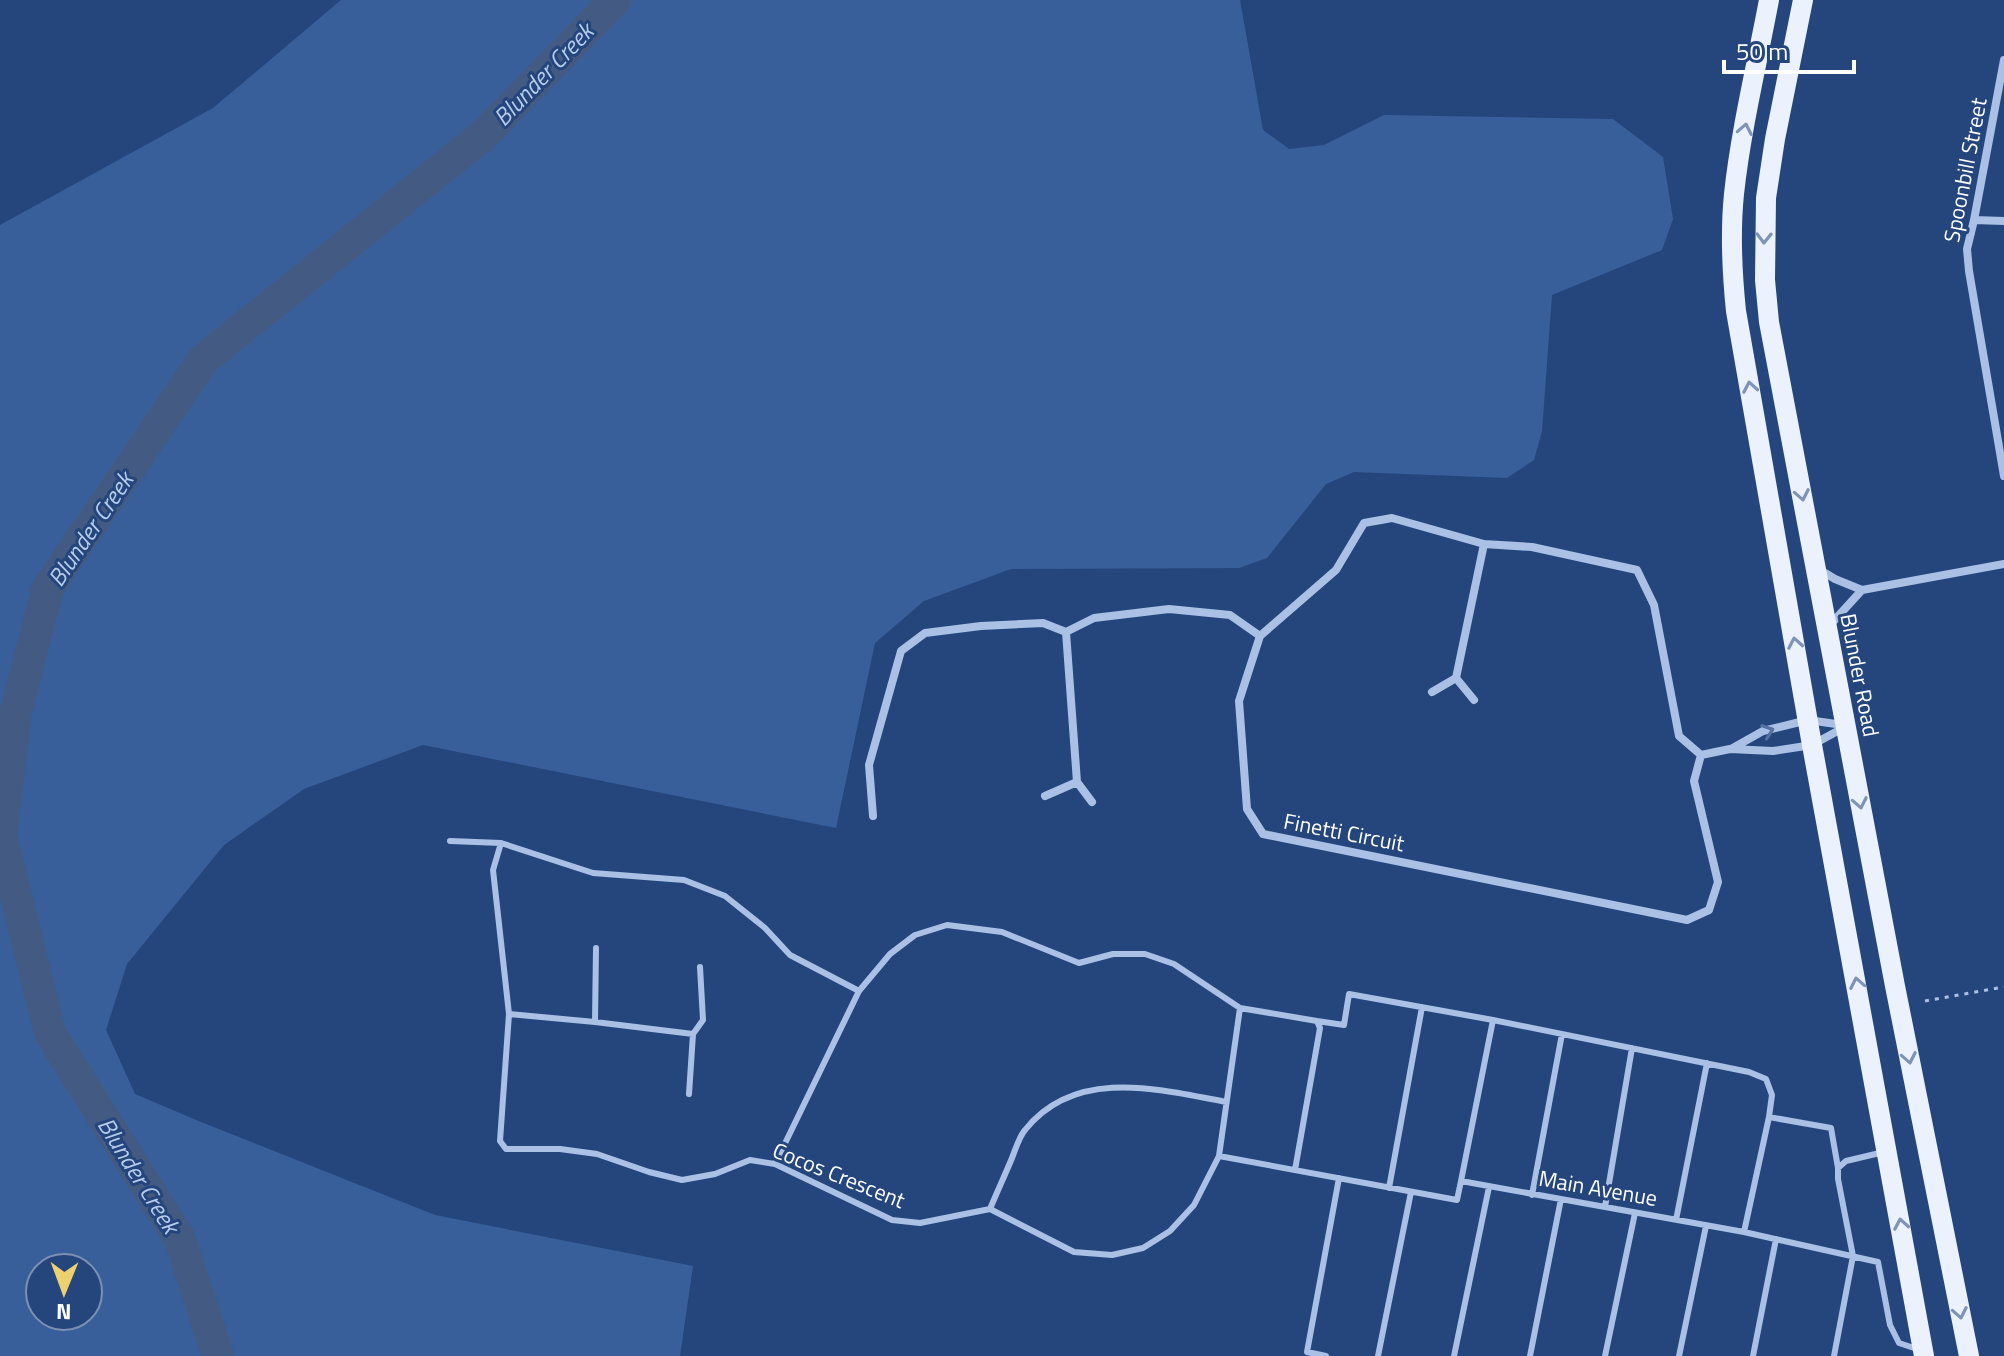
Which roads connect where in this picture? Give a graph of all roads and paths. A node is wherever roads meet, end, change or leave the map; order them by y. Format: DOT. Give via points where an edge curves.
graph roads {
  1 [pos="1769,0"];
  2 [pos="1803,0"];
  3 [pos="2004,60"];
  4 [pos="1974,220"];
  5 [pos="2004,221"];
  6 [pos="2004,476"];
  7 [pos="1484,544"];
  8 [pos="2004,564"];
  9 [pos="1816,567"];
  10 [pos="1862,590"];
  11 [pos="1827,628"];
  12 [pos="1066,632"];
  13 [pos="1260,636"];
  14 [pos="1456,678"];
  15 [pos="1432,692"];
  16 [pos="1474,700"];
  17 [pos="1808,720"];
  18 [pos="1845,726"];
  19 [pos="1812,745"];
  20 [pos="1730,749"];
  21 [pos="1701,755"];
  22 [pos="1077,782"];
  23 [pos="1045,796"];
  24 [pos="1092,802"];
  25 [pos="873,816"];
  26 [pos="450,841"];
  27 [pos="501,843"];
  28 [pos="596,948"];
  29 [pos="700,967"];
  30 [pos="2004,987"];
  31 [pos="859,991"];
  32 [pos="1925,1001"];
  33 [pos="1422,1007"];
  34 [pos="1240,1008"];
  35 [pos="509,1014"];
  36 [pos="1493,1020"];
  37 [pos="1317,1021"];
  38 [pos="595,1022"];
  39 [pos="693,1034"];
  40 [pos="1562,1034"];
  41 [pos="1632,1048"];
  42 [pos="1707,1063"];
  43 [pos="689,1094"];
  44 [pos="1226,1102"];
  45 [pos="1769,1117"];
  46 [pos="1887,1151"];
  47 [pos="1219,1156"];
  48 [pos="775,1164"];
  49 [pos="1838,1168"];
  50 [pos="1295,1170"];
  51 [pos="1339,1178"];
  52 [pos="1461,1181"];
  53 [pos="1489,1187"];
  54 [pos="1389,1188"];
  55 [pos="1411,1192"];
  56 [pos="1532,1195"];
  57 [pos="1561,1199"];
  58 [pos="1605,1207"];
  59 [pos="990,1209"];
  60 [pos="1635,1213"];
  61 [pos="1676,1220"];
  62 [pos="1706,1226"];
  63 [pos="1744,1232"];
  64 [pos="1776,1239"];
  65 [pos="1853,1256"];
  66 [pos="1924,1354"];
  67 [pos="1326,1356"];
  68 [pos="1378,1356"];
  69 [pos="1454,1356"];
  70 [pos="1530,1356"];
  71 [pos="1605,1356"];
  72 [pos="1679,1356"];
  73 [pos="1753,1356"];
  74 [pos="1834,1356"];
  75 [pos="1969,1356"];
  17 -- 1 [label="main road, one-way" via="1733,282 1734,194"];
  2 -- 9 [label="main road, Blunder Road, one-way" via="1775,139 1764,255 1769,322"];
  3 -- 4 [label="street, Spoonbill Street"];
  4 -- 5 [label="street"];
  4 -- 6 [label="street, Spoonbill Street" via="1967,249 1969,271"];
  7 -- 13 [label="street" via="1392,518 1364,523 1336,570"];
  7 -- 14 [label="street"];
  7 -- 21 [label="street" via="1532,547 1637,570 1654,605 1679,736"];
  8 -- 10 [label="street"];
  9 -- 10 [label="street"];
  9 -- 11 [label="main road, Blunder Road"];
  10 -- 11 [label="street"];
  11 -- 18 [label="main road, Blunder Road"];
  12 -- 13 [label="street" via="1094,618 1169,609 1230,615"];
  12 -- 22 [label="street"];
  12 -- 25 [label="street" via="1043,623 981,626 925,633 901,651 869,765"];
  13 -- 21 [label="street, Finetti Circuit" via="1239,701 1247,809 1263,834 1687,920 1709,910 1718,882 1694,781"];
  14 -- 15 [label="street"];
  14 -- 16 [label="street"];
  17 -- 18 [label="street"];
  17 -- 19 [label="main road"];
  20 -- 17 [label="street, one-way" via="1763,731"];
  18 -- 19 [label="street"];
  18 -- 75 [label="main road, Blunder Road, one-way"];
  19 -- 20 [label="street" via="1773,751"];
  46 -- 19 [label="main road, one-way"];
  20 -- 21 [label="street"];
  22 -- 23 [label="street"];
  22 -- 24 [label="street"];
  26 -- 27 [label="lane"];
  27 -- 31 [label="lane" via="593,873 684,880 725,896 790,955"];
  27 -- 35 [label="lane, Cocos Crescent" via="493,870"];
  28 -- 38 [label="lane"];
  29 -- 39 [label="lane" via="703,1020"];
  30 -- 32 [label="path"];
  31 -- 34 [label="lane" via="890,954 915,935 947,925 1002,932 1079,963 1113,954 1145,954 1174,964"];
  31 -- 48 [label="lane"];
  33 -- 36 [label="lane"];
  33 -- 37 [label="lane" via="1349,994 1344,1025"];
  33 -- 54 [label="lane"];
  34 -- 37 [label="lane"];
  34 -- 44 [label="lane"];
  35 -- 38 [label="lane"];
  35 -- 48 [label="lane, Cocos Crescent" via="500,1141 506,1149 597,1154 682,1180 750,1160"];
  36 -- 40 [label="lane"];
  36 -- 52 [label="lane"];
  37 -- 50 [label="lane"];
  38 -- 39 [label="lane"];
  39 -- 43 [label="lane"];
  40 -- 41 [label="lane"];
  40 -- 56 [label="lane"];
  41 -- 42 [label="lane"];
  41 -- 58 [label="lane"];
  42 -- 45 [label="lane" via="1766,1079 1772,1095"];
  42 -- 61 [label="lane"];
  44 -- 47 [label="lane"];
  44 -- 59 [label="lane" via="1150,1087 1115,1086 1074,1094 1044,1109 1022,1132"];
  45 -- 49 [label="lane" via="1831,1128"];
  45 -- 63 [label="lane"];
  46 -- 49 [label="lane"];
  66 -- 46 [label="main road, one-way"];
  47 -- 50 [label="lane"];
  47 -- 59 [label="lane" via="1194,1205 1170,1231 1143,1248 1112,1255 1074,1252"];
  48 -- 59 [label="lane, Cocos Crescent" via="892,1220 920,1223"];
  49 -- 65 [label="lane"];
  50 -- 51 [label="lane"];
  51 -- 54 [label="lane"];
  51 -- 67 [label="lane" via="1307,1352"];
  52 -- 53 [label="lane, Main Avenue"];
  52 -- 55 [label="lane" via="1457,1200"];
  53 -- 56 [label="lane, Main Avenue"];
  53 -- 69 [label="lane"];
  54 -- 55 [label="lane"];
  55 -- 68 [label="lane"];
  56 -- 57 [label="lane, Main Avenue"];
  57 -- 58 [label="lane, Main Avenue"];
  57 -- 70 [label="lane"];
  58 -- 60 [label="lane, Main Avenue"];
  60 -- 61 [label="lane, Main Avenue"];
  60 -- 71 [label="lane"];
  61 -- 62 [label="lane, Main Avenue"];
  62 -- 63 [label="lane, Main Avenue"];
  62 -- 72 [label="lane"];
  63 -- 64 [label="lane, Main Avenue"];
  64 -- 65 [label="lane, Main Avenue"];
  64 -- 73 [label="lane"];
  65 -- 66 [label="lane, Main Avenue" via="1878,1262 1890,1325 1899,1343"];
  65 -- 74 [label="lane"];
}
